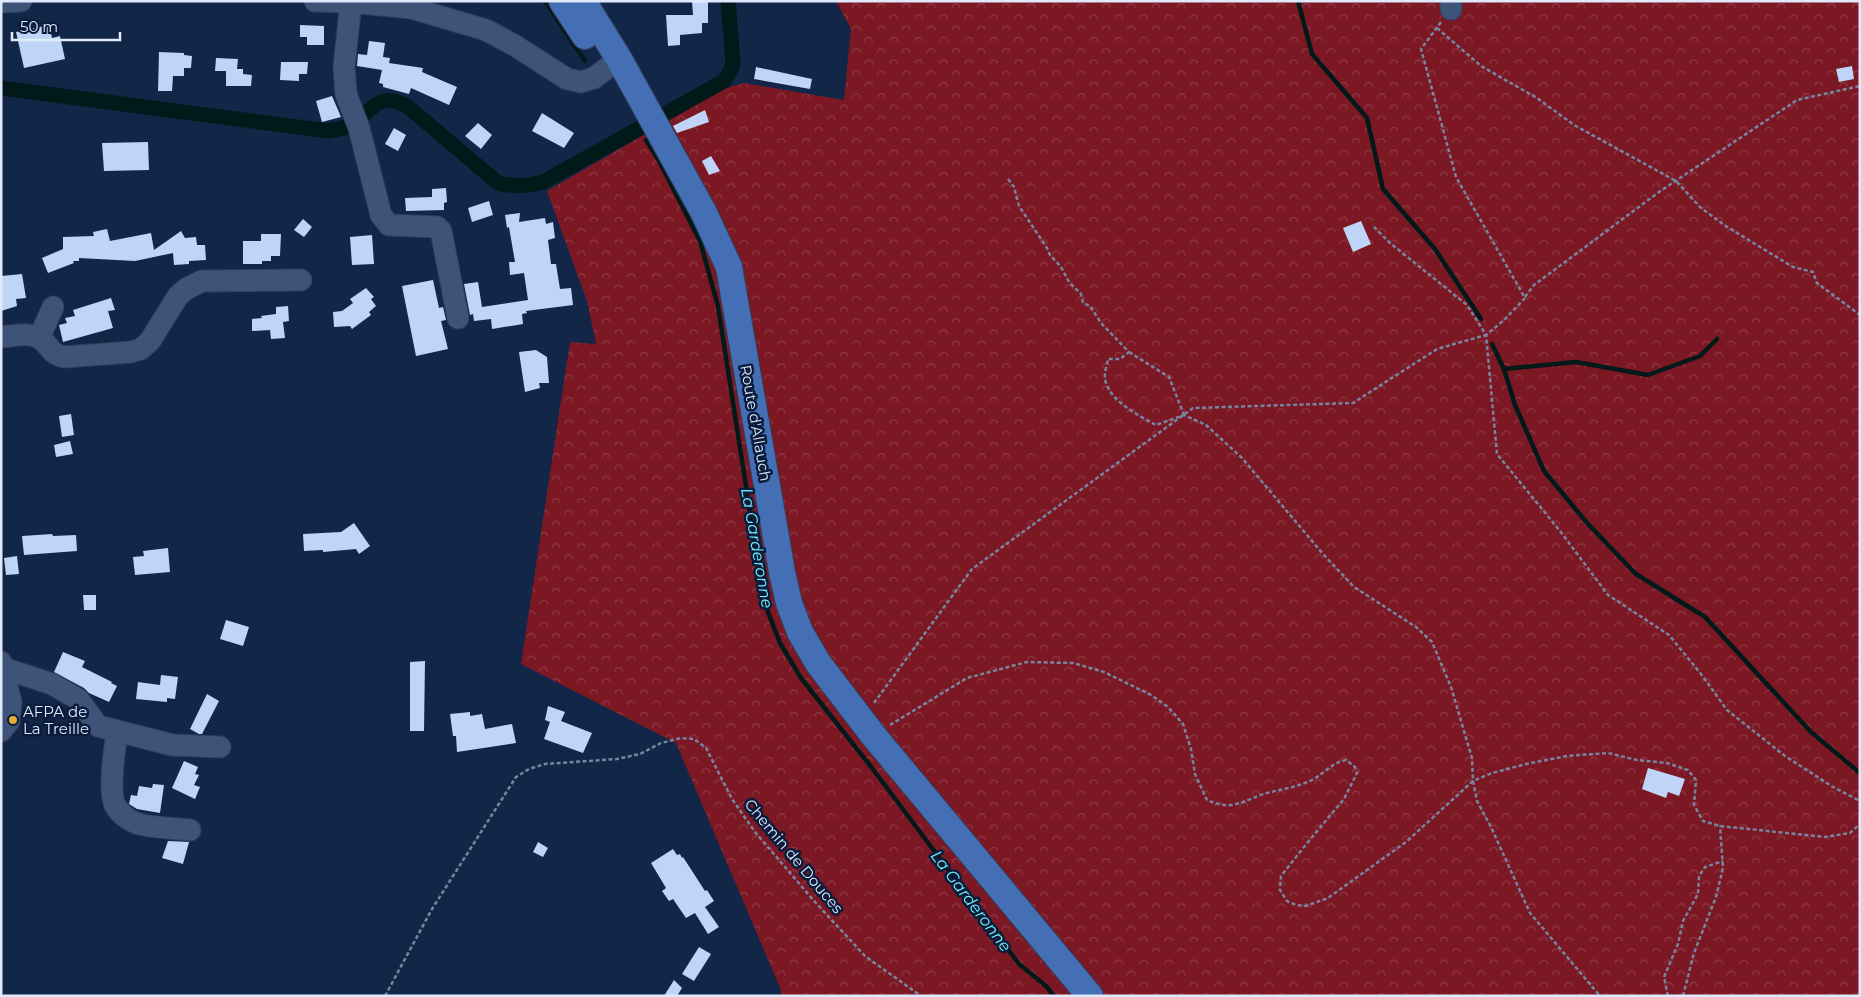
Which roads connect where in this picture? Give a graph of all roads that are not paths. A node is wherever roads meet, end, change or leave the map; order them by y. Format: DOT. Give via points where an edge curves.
graph roads {
  1 [pos="21,1"];
  2 [pos="314,1"];
  3 [pos="562,1"];
  4 [pos="583,1"];
  5 [pos="1,2"];
  6 [pos="351,2"];
  7 [pos="613,64"];
  8 [pos="302,280"];
  9 [pos="53,307"];
  10 [pos="458,318"];
  11 [pos="1,337"];
  12 [pos="39,338"];
  13 [pos="2,665"];
  14 [pos="1,731"];
  15 [pos="117,731"];
  16 [pos="220,747"];
  17 [pos="190,830"];
  18 [pos="1090,996"];
  1 -- 5 [label="street"];
  2 -- 6 [label="street"];
  3 -- 7 [label="main road, Route d'Allauch"];
  4 -- 7 [label="main road, Route d'Allauch"];
  6 -- 7 [label="street" via="411,8 486,30 566,79 581,82 594,78"];
  6 -- 10 [label="street" via="344,67 346,94 381,215 388,225 437,227 441,231"];
  7 -- 18 [label="main road, Route d'Allauch" via="653,122 704,213 728,267 782,572 800,632 818,663 867,728"];
  8 -- 12 [label="street" via="202,280 178,296 150,340 141,349 131,352 64,357 53,354"];
  9 -- 12 [label="street"];
  11 -- 12 [label="street" via="29,334"];
  13 -- 14 [label="street" via="11,702 9,722"];
  13 -- 15 [label="street" via="52,684 78,699 98,726"];
  15 -- 16 [label="street" via="172,745"];
  15 -- 17 [label="street" via="113,761 115,804 124,816 137,823"];
}
